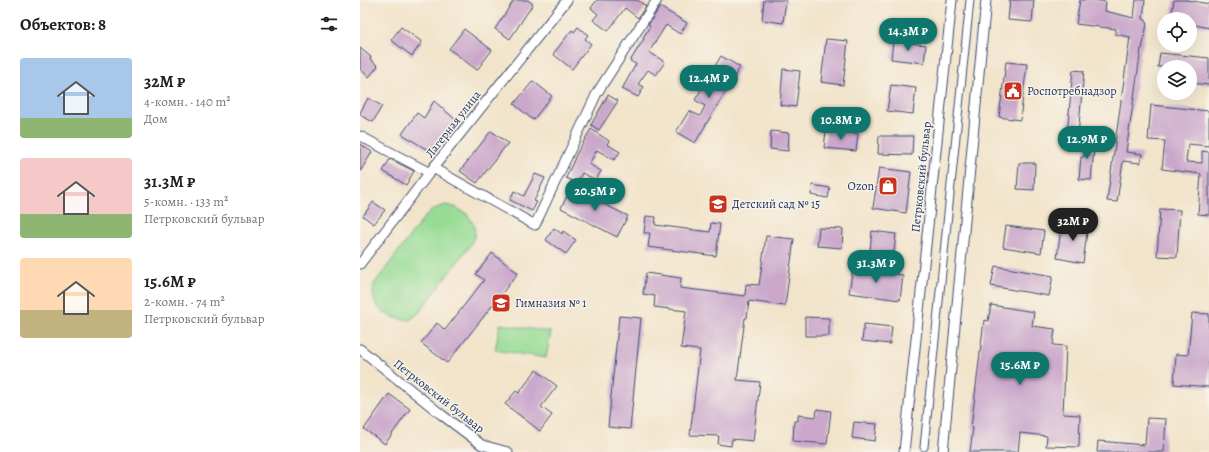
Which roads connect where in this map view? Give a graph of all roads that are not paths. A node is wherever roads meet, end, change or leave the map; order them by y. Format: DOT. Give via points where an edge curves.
graph roads {
  1 [pos="567,0"];
  2 [pos="657,0"];
  3 [pos="952,0"];
  4 [pos="970,0"];
  5 [pos="986,0"];
  6 [pos="360,136"];
  7 [pos="432,170"];
  8 [pos="360,264"];
  9 [pos="360,349"];
  10 [pos="924,447"];
  11 [pos="480,449"];
  12 [pos="508,452"];
  13 [pos="904,452"];
  14 [pos="943,452"];
  1 -- 7 [label="street, Лагерная улица"];
  2 -- 7 [label="street" via="597,93 535,225"];
  3 -- 13 [label="street, Петрковский бульвар"];
  4 -- 10 [label="street"];
  5 -- 14 [label="street"];
  6 -- 7 [label="street"];
  7 -- 8 [label="street, Лагерная улица"];
  9 -- 11 [label="street, Петрковский бульвар"];
  11 -- 12 [label="street, Петрковский бульвар"];
}
